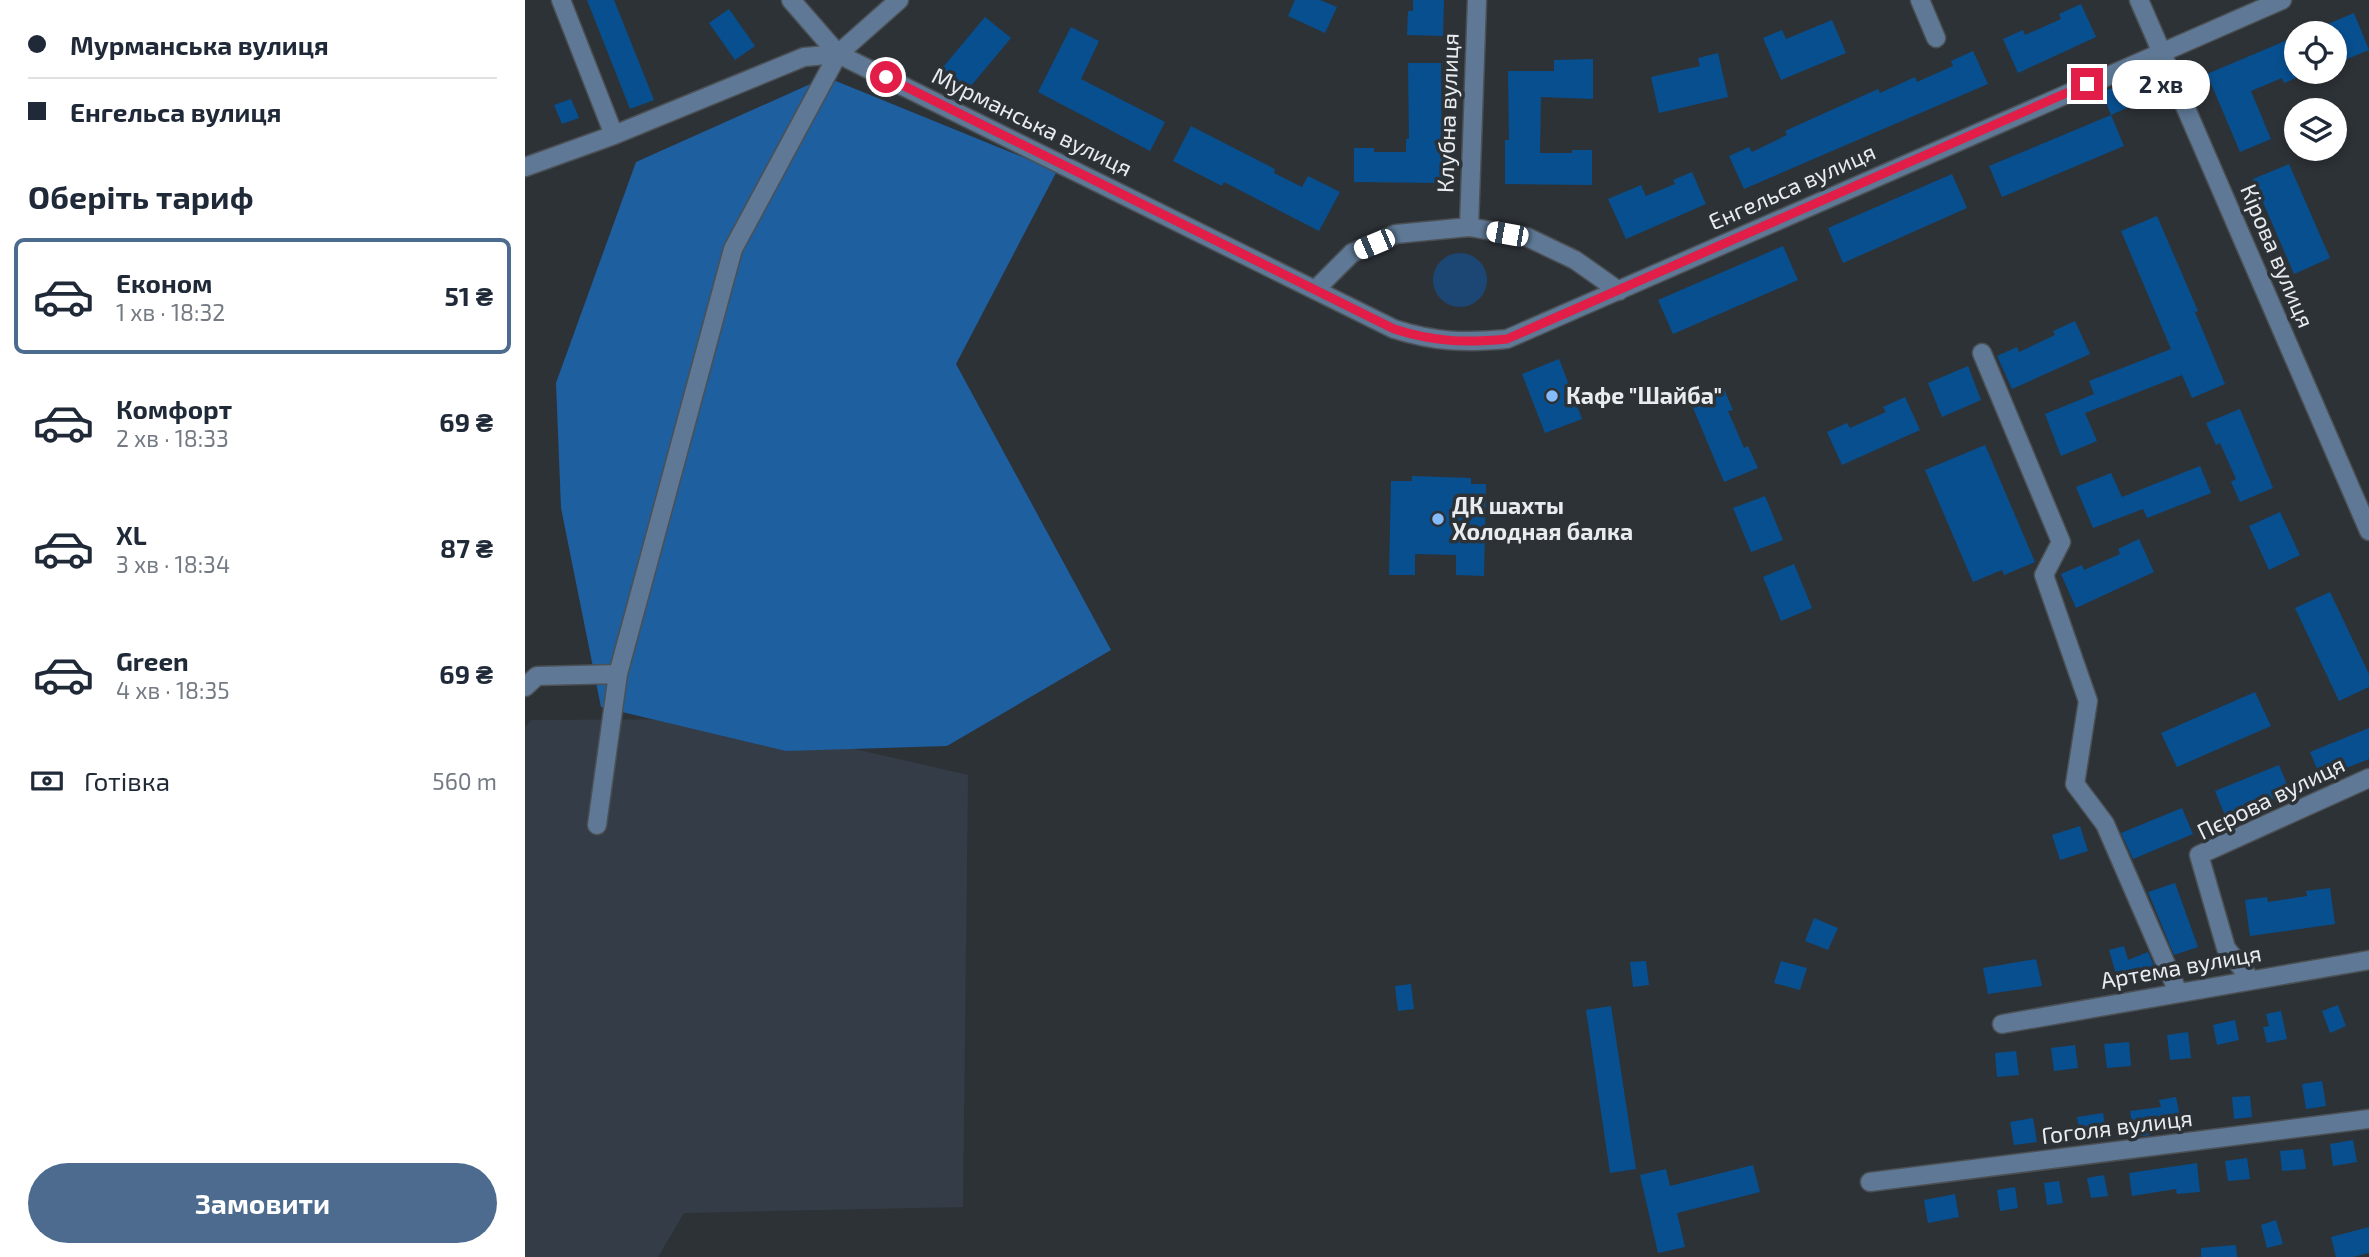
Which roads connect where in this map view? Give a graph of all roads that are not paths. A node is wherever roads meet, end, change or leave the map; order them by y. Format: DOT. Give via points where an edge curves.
graph roads {
  1 [pos="561,0"];
  2 [pos="791,0"];
  3 [pos="899,0"];
  4 [pos="1476,0"];
  5 [pos="1920,0"];
  6 [pos="2139,0"];
  7 [pos="2282,0"];
  8 [pos="1936,38"];
  9 [pos="2161,51"];
  10 [pos="838,54"];
  11 [pos="614,135"];
  12 [pos="525,167"];
  13 [pos="1469,227"];
  14 [pos="1315,290"];
  15 [pos="1619,291"];
  16 [pos="1982,353"];
  17 [pos="2369,531"];
  18 [pos="618,674"];
  19 [pos="525,687"];
  20 [pos="2369,778"];
  21 [pos="597,825"];
  22 [pos="2369,960"];
  23 [pos="2251,980"];
  24 [pos="2178,992"];
  25 [pos="2002,1024"];
  26 [pos="2369,1119"];
  27 [pos="1870,1182"];
  1 -- 11 [label="street"];
  2 -- 10 [label="street"];
  3 -- 10 [label="street"];
  4 -- 13 [label="street, Клубна вулиця"];
  5 -- 8 [label="street"];
  6 -- 9 [label="street, Кірова вулиця"];
  7 -- 9 [label="street, Енгельса вулиця"];
  9 -- 15 [label="street, Енгельса вулиця"];
  9 -- 17 [label="street, Кірова вулиця"];
  10 -- 11 [label="street" via="804,57"];
  10 -- 14 [label="street, Мурманська вулиця"];
  10 -- 18 [label="street" via="733,249"];
  11 -- 12 [label="street"];
  13 -- 14 [label="street" via="1396,234 1352,253"];
  13 -- 15 [label="street" via="1527,237 1575,260"];
  14 -- 15 [label="street, Енгельса вулиця" via="1394,329 1424,339 1465,343 1507,339"];
  16 -- 24 [label="street" via="2061,542 2044,575 2088,701 2075,784 2105,824"];
  18 -- 19 [label="street" via="537,676"];
  18 -- 21 [label="street"];
  20 -- 23 [label="street, Пєрова вулиця" via="2199,855 2226,948"];
  22 -- 23 [label="street, Артема вулиця"];
  23 -- 24 [label="street, Артема вулиця"];
  24 -- 25 [label="street, Артема вулиця"];
  26 -- 27 [label="street, Гоголя вулиця"];
}
